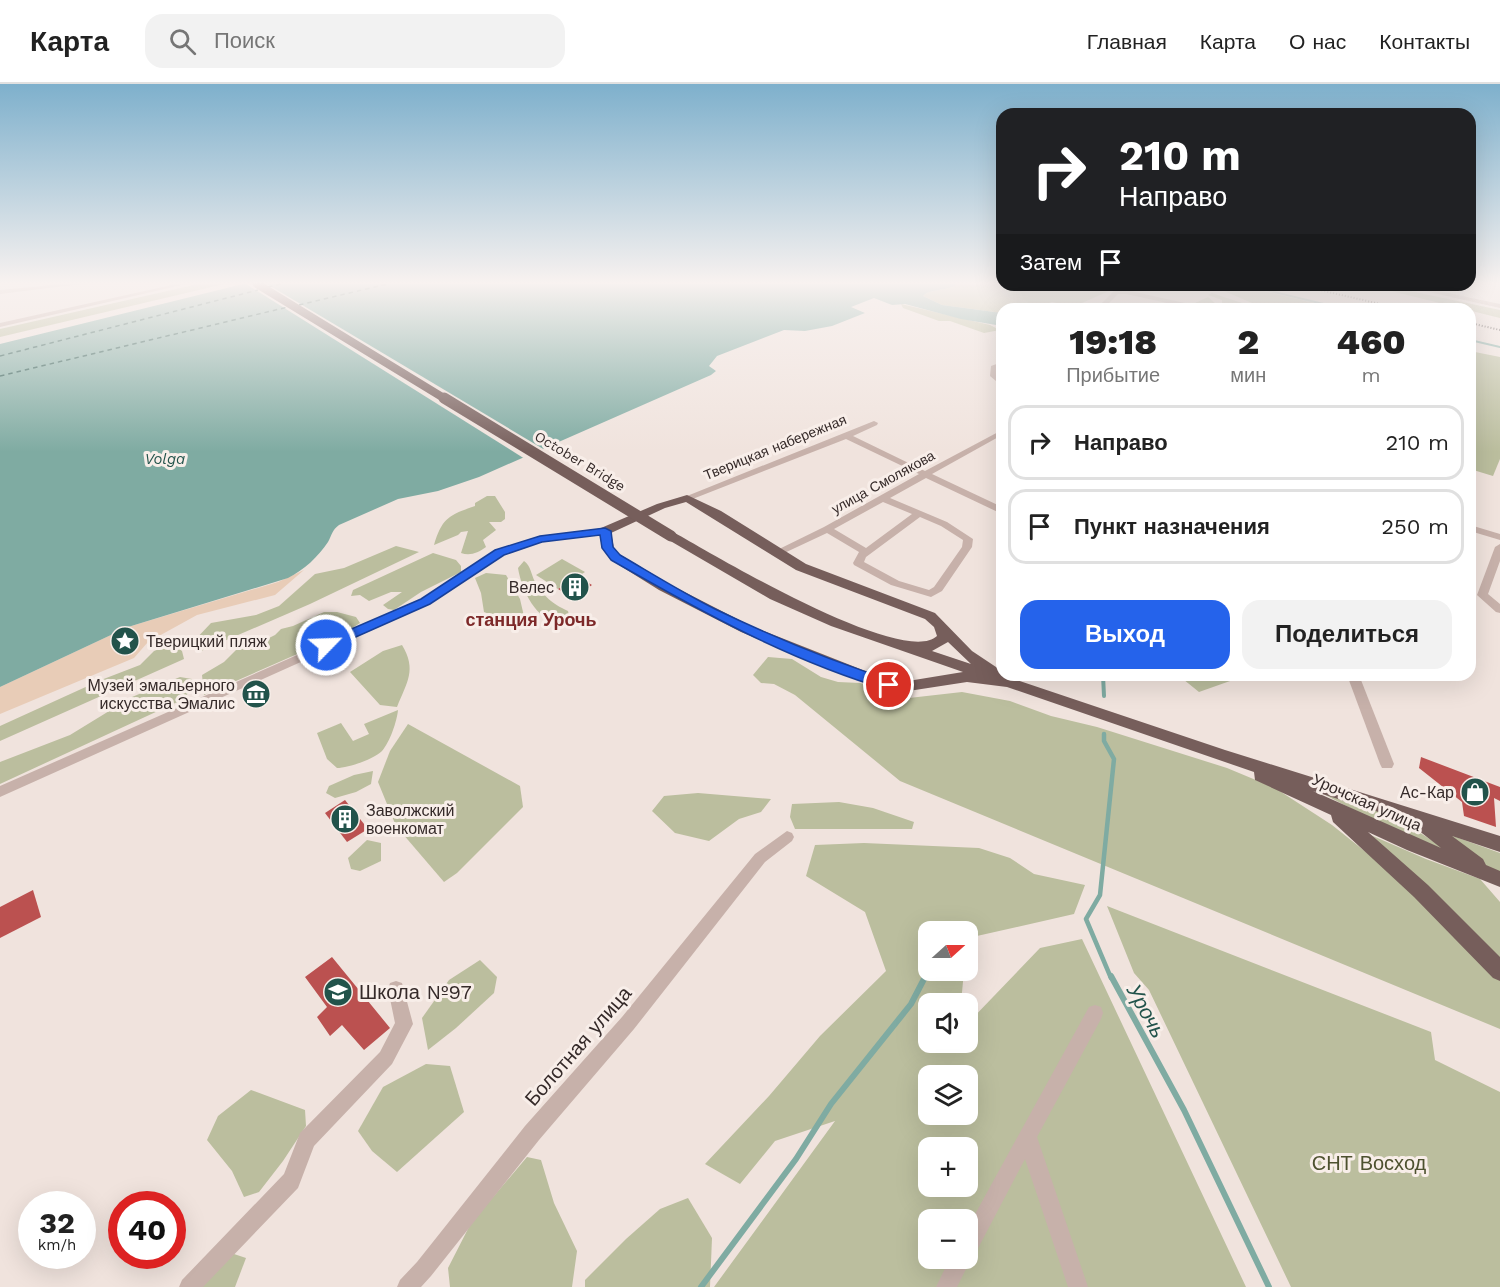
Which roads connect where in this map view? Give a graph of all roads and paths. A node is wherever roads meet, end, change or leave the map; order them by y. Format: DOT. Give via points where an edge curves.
graph roads {
  1 [pos="349,340"];
  2 [pos="874,423"];
  3 [pos="846,436"];
  4 [pos="996,437"];
  5 [pos="925,473"];
  6 [pos="687,498"];
  7 [pos="883,498"];
  8 [pos="996,508"];
  9 [pos="919,513"];
  10 [pos="827,529"];
  11 [pos="1476,530"];
  12 [pos="605,531"];
  13 [pos="1500,537"];
  14 [pos="1500,547"];
  15 [pos="866,552"];
  16 [pos="776,553"];
  17 [pos="1500,610"];
  18 [pos="940,624"];
  19 [pos="897,645"];
  20 [pos="996,675"];
  21 [pos="996,679"];
  22 [pos="996,681"];
  23 [pos="998,681"];
  24 [pos="1003,681"];
  25 [pos="1355,681"];
  26 [pos="1006,682"];
  27 [pos="910,686"];
  28 [pos="1220,755"];
  29 [pos="1387,764"];
  30 [pos="0,792"];
  31 [pos="1320,803"];
  32 [pos="1401,811"];
  33 [pos="787,837"];
  34 [pos="1500,844"];
  35 [pos="1496,880"];
  36 [pos="1500,971"];
  37 [pos="396,989"];
  38 [pos="1095,1013"];
  39 [pos="1027,1136"];
  40 [pos="978,1228"];
  41 [pos="955,1269"];
  42 [pos="189,1287"];
  43 [pos="407,1287"];
  44 [pos="946,1287"];
  45 [pos="1078,1287"];
  1 -- 19 [label="main road, October Bridge, bridge" via="775,596 836,624"];
  2 -- 3 [label="street, Тверицкая набережная"];
  3 -- 5 [label="street"];
  3 -- 6 [label="street, Тверицкая набережная"];
  4 -- 5 [label="street, улица Смолякова"];
  5 -- 7 [label="street, улица Смолякова"];
  5 -- 8 [label="street"];
  6 -- 12 [label="main road"];
  6 -- 16 [label="main road" via="719,514"];
  7 -- 9 [label="street"];
  7 -- 10 [label="street, улица Смолякова"];
  9 -- 15 [label="street"];
  9 -- 15 [label="street" via="968,539 967,547 938,589 931,594 895,583 858,563"];
  10 -- 15 [label="street"];
  10 -- 16 [label="street, улица Смолякова"];
  11 -- 13 [label="street"];
  12 -- 27 [label="main road" via="608,548 615,557 710,611 854,674 892,686"];
  12 -- 30 [label="street" via="540,539 500,553 426,602"];
  14 -- 17 [label="street" via="1482,595"];
  16 -- 18 [label="main road" via="825,578 922,611"];
  18 -- 19 [label="main road" via="945,634 935,645"];
  18 -- 20 [label="main road" via="967,654"];
  19 -- 21 [label="main road, Урочская улица"];
  19 -- 27 [label="main road" via="920,658 926,669 923,679"];
  22 -- 27 [label="main road" via="967,677"];
  23 -- 26 [label="main road"];
  24 -- 26 [label="main road, Урочская улица"];
  25 -- 29 [label="street"];
  26 -- 28 [label="main road, Урочская улица"];
  28 -- 31 [label="main road, Урочская улица"];
  28 -- 32 [label="main road, Урочская улица"];
  31 -- 35 [label="main road, Урочская улица"];
  31 -- 36 [label="main road" via="1384,856"];
  32 -- 34 [label="main road, Урочская улица"];
  32 -- 35 [label="main road" via="1440,835"];
  33 -- 43 [label="street, Болотная улица" via="760,858"];
  37 -- 42 [label="street" via="405,1024 386,1058 307,1140 291,1181"];
  38 -- 39 [label="street"];
  39 -- 40 [label="street"];
  39 -- 45 [label="street"];
  41 -- 44 [label="street"];
}
